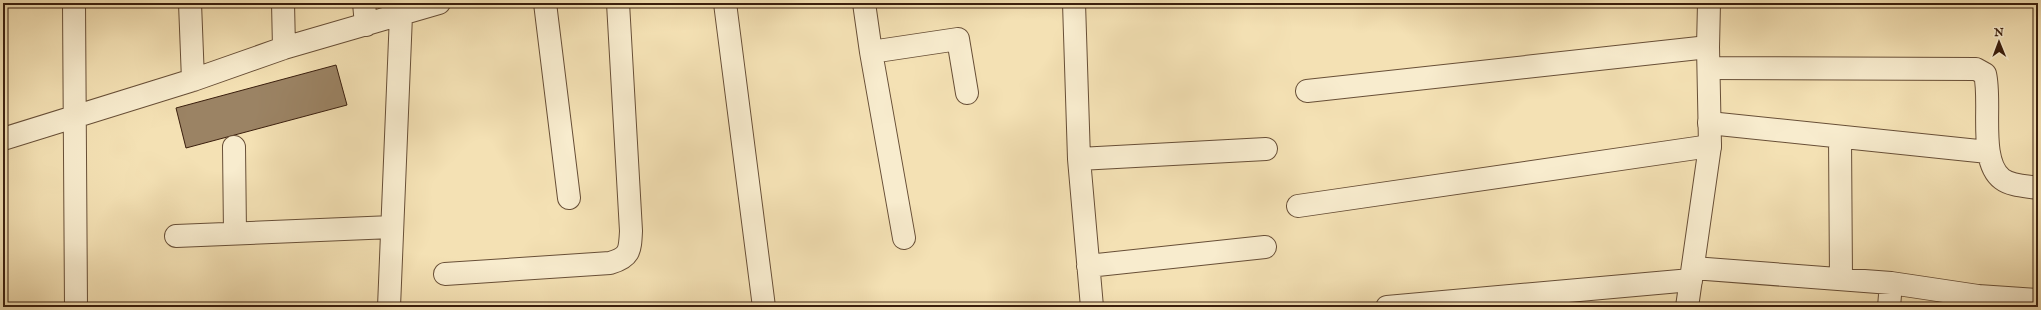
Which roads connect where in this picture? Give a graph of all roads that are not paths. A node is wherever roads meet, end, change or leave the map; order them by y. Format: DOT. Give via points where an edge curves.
graph roads {
  1 [pos="74,3"];
  2 [pos="190,3"];
  3 [pos="283,3"];
  4 [pos="364,3"];
  5 [pos="439,3"];
  6 [pos="546,3"];
  7 [pos="618,3"];
  8 [pos="725,3"];
  9 [pos="864,3"];
  10 [pos="1074,3"];
  11 [pos="1709,3"];
  12 [pos="400,15"];
  13 [pos="366,25"];
  14 [pos="284,48"];
  15 [pos="870,52"];
  16 [pos="1708,57"];
  17 [pos="193,80"];
  18 [pos="1307,91"];
  19 [pos="967,93"];
  20 [pos="73,117"];
  21 [pos="1709,124"];
  22 [pos="1840,137"];
  23 [pos="3,139"];
  24 [pos="1710,146"];
  25 [pos="234,147"];
  26 [pos="1266,149"];
  27 [pos="1988,152"];
  28 [pos="1079,159"];
  29 [pos="2038,188"];
  30 [pos="569,198"];
  31 [pos="1298,206"];
  32 [pos="392,227"];
  33 [pos="236,233"];
  34 [pos="176,236"];
  35 [pos="904,238"];
  36 [pos="1265,247"];
  37 [pos="1088,266"];
  38 [pos="445,274"];
  39 [pos="1692,274"];
  40 [pos="1841,279"];
  41 [pos="1891,283"];
  42 [pos="2038,300"];
  43 [pos="1978,301"];
  44 [pos="76,307"];
  45 [pos="389,307"];
  46 [pos="764,307"];
  47 [pos="1092,307"];
  48 [pos="1386,307"];
  49 [pos="1687,307"];
  50 [pos="1889,307"];
  1 -- 20 [label="street"];
  2 -- 17 [label="street"];
  3 -- 14 [label="street"];
  4 -- 13 [label="street"];
  5 -- 12 [label="street"];
  6 -- 30 [label="street"];
  7 -- 38 [label="street" via="630,250 622,260 610,263"];
  8 -- 46 [label="street"];
  9 -- 15 [label="street"];
  10 -- 28 [label="street"];
  11 -- 16 [label="street"];
  12 -- 13 [label="street"];
  12 -- 32 [label="street"];
  13 -- 14 [label="street"];
  14 -- 17 [label="street"];
  15 -- 19 [label="street" via="958,39"];
  15 -- 35 [label="street"];
  16 -- 18 [label="street"];
  16 -- 21 [label="street"];
  16 -- 27 [label="street" via="1976,69 1985,74 1988,86"];
  17 -- 20 [label="street"];
  20 -- 23 [label="street"];
  20 -- 44 [label="street"];
  21 -- 22 [label="street"];
  21 -- 24 [label="street"];
  22 -- 27 [label="street"];
  22 -- 40 [label="street"];
  24 -- 31 [label="street"];
  24 -- 39 [label="street"];
  25 -- 33 [label="street"];
  26 -- 28 [label="street"];
  27 -- 29 [label="street" via="1993,170 2002,180"];
  28 -- 37 [label="street"];
  32 -- 33 [label="street"];
  32 -- 45 [label="street"];
  33 -- 34 [label="street"];
  36 -- 37 [label="street"];
  37 -- 47 [label="street"];
  39 -- 40 [label="street"];
  39 -- 48 [label="street"];
  39 -- 49 [label="street"];
  40 -- 41 [label="street"];
  41 -- 43 [label="street"];
  41 -- 50 [label="street"];
  42 -- 43 [label="street"];
}
